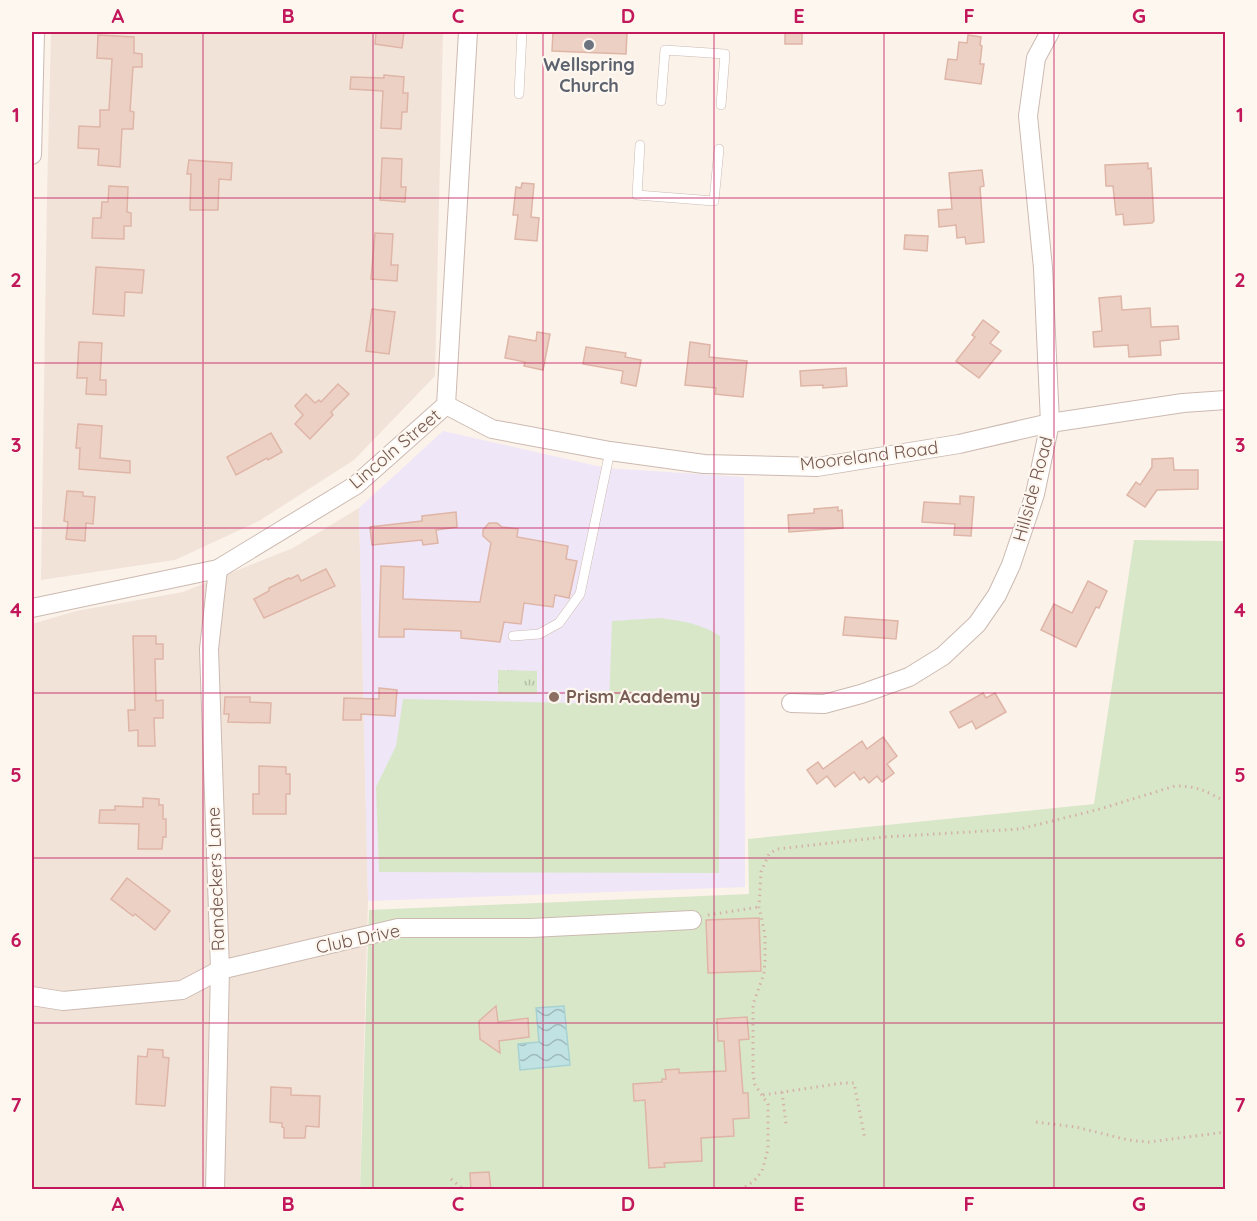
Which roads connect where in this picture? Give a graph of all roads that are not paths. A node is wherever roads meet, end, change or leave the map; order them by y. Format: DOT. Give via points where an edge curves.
graph roads {
  1 [pos="35,32"];
  2 [pos="468,32"];
  3 [pos="522,32"];
  4 [pos="1050,32"];
  5 [pos="519,94"];
  6 [pos="661,101"];
  7 [pos="722,105"];
  8 [pos="640,145"];
  9 [pos="719,149"];
  10 [pos="32,154"];
  11 [pos="1226,400"];
  12 [pos="446,405"];
  13 [pos="1050,423"];
  14 [pos="610,451"];
  15 [pos="218,569"];
  16 [pos="32,608"];
  17 [pos="513,636"];
  18 [pos="791,703"];
  19 [pos="692,920"];
  20 [pos="220,970"];
  21 [pos="32,996"];
  22 [pos="215,1190"];
  1 -- 10 [label="street"];
  2 -- 12 [label="street, Lincoln Street"];
  3 -- 5 [label="lane"];
  4 -- 13 [label="street, Hillside Road" via="1036,58 1028,116 1042,268"];
  6 -- 7 [label="lane" via="665,50 725,54"];
  8 -- 9 [label="lane" via="637,195 714,201"];
  11 -- 13 [label="street, Mooreland Road"];
  12 -- 14 [label="street, Mooreland Road" via="492,429"];
  12 -- 15 [label="street, Lincoln Street" via="356,484"];
  13 -- 14 [label="street, Mooreland Road" via="959,444 817,467 704,464"];
  13 -- 18 [label="street, Hillside Road" via="1035,494 1011,565 977,624 943,656 909,677 824,704"];
  14 -- 17 [label="lane" via="580,594 559,622 539,634"];
  15 -- 16 [label="street, Lincoln Street"];
  15 -- 20 [label="street, Randeckers Lane" via="209,649"];
  19 -- 20 [label="street, Club Drive" via="531,928 398,928"];
  20 -- 21 [label="street, Club Drive" via="182,990 63,1001"];
  20 -- 22 [label="street, Randeckers Lane"];
}
